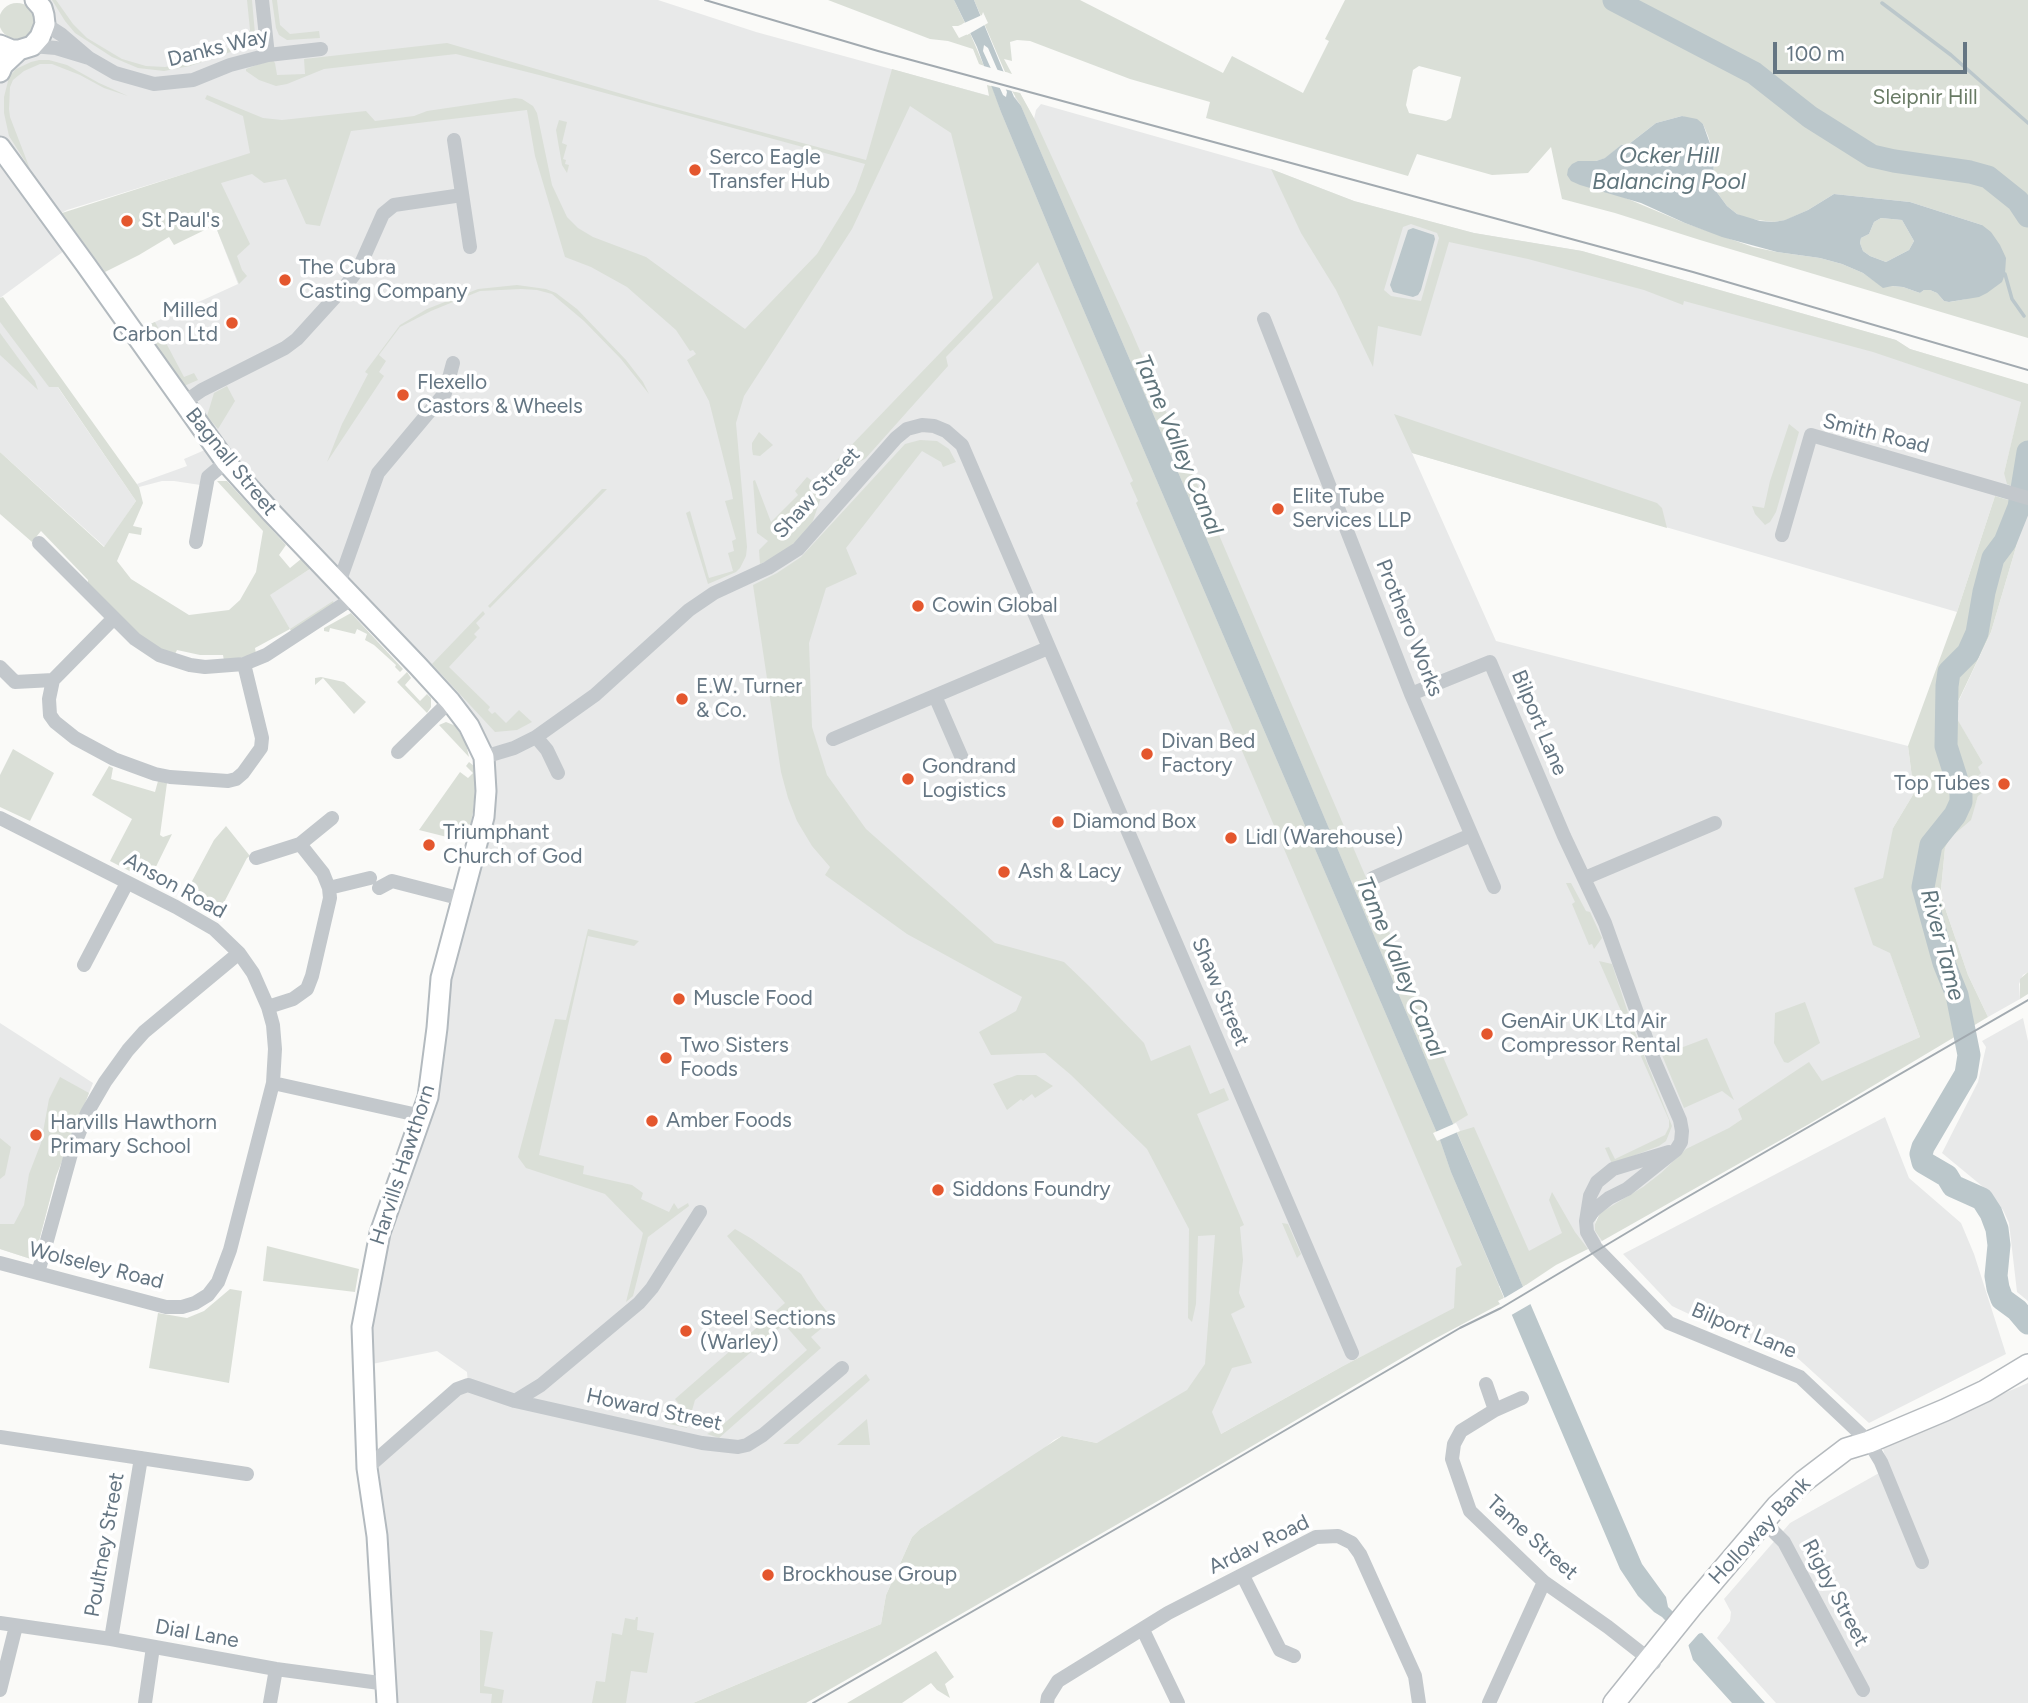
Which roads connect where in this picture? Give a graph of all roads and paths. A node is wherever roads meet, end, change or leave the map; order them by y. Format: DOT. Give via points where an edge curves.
graph roads {
  1 [pos="35,0"];
  2 [pos="262,0"];
  3 [pos="45,24"];
  4 [pos="17,47"];
  5 [pos="321,49"];
  6 [pos="268,55"];
  7 [pos="89,58"];
  8 [pos="0,72"];
  9 [pos="453,140"];
  10 [pos="0,147"];
  11 [pos="462,195"];
  12 [pos="470,247"];
  13 [pos="1265,318"];
  14 [pos="453,363"];
  15 [pos="183,403"];
  16 [pos="226,462"];
  17 [pos="2028,498"];
  18 [pos="1782,536"];
  19 [pos="196,542"];
  20 [pos="39,543"];
  21 [pos="339,583"];
  22 [pos="353,598"];
  23 [pos="113,619"];
  24 [pos="1048,648"];
  25 [pos="244,664"];
  26 [pos="0,667"];
  27 [pos="53,680"];
  28 [pos="1411,694"];
  29 [pos="936,696"];
  30 [pos="450,701"];
  31 [pos="536,737"];
  32 [pos="833,739"];
  33 [pos="398,752"];
  34 [pos="484,757"];
  35 [pos="965,765"];
  36 [pos="558,773"];
  37 [pos="332,818"];
  38 [pos="1,822"];
  39 [pos="1715,823"];
  40 [pos="1471,835"];
  41 [pos="300,844"];
  42 [pos="256,858"];
  43 [pos="1373,878"];
  44 [pos="1585,878"];
  45 [pos="127,883"];
  46 [pos="1494,887"];
  47 [pos="329,888"];
  48 [pos="462,899"];
  49 [pos="239,953"];
  50 [pos="84,965"];
  51 [pos="268,1007"];
  52 [pos="273,1083"];
  53 [pos="422,1116"];
  54 [pos="1676,1150"];
  55 [pos="700,1212"];
  56 [pos="1586,1221"];
  57 [pos="0,1263"];
  58 [pos="38,1273"];
  59 [pos="1352,1353"];
  60 [pos="2028,1365"];
  61 [pos="842,1368"];
  62 [pos="2028,1376"];
  63 [pos="1486,1384"];
  64 [pos="1985,1391"];
  65 [pos="1522,1398"];
  66 [pos="515,1401"];
  67 [pos="1495,1410"];
  68 [pos="0,1437"];
  69 [pos="1869,1443"];
  70 [pos="141,1458"];
  71 [pos="367,1468"];
  72 [pos="247,1474"];
  73 [pos="1767,1526"];
  74 [pos="1922,1562"];
  75 [pos="1243,1576"];
  76 [pos="1544,1582"];
  77 [pos="0,1623"];
  78 [pos="16,1626"];
  79 [pos="1143,1630"];
  80 [pos="110,1639"];
  81 [pos="153,1647"];
  82 [pos="1294,1656"];
  83 [pos="1652,1661"];
  84 [pos="276,1669"];
  85 [pos="0,1690"];
  86 [pos="1863,1690"];
  87 [pos="387,1694"];
  88 [pos="145,1703"];
  89 [pos="270,1703"];
  90 [pos="1046,1703"];
  91 [pos="1178,1703"];
  92 [pos="1419,1703"];
  93 [pos="1489,1703"];
  94 [pos="1614,1703"];
  95 [pos="1625,1703"];
  1 -- 3 [label="street"];
  2 -- 6 [label="street"];
  3 -- 4 [label="street" via="40,37"];
  3 -- 7 [label="street, Danks Way"];
  4 -- 7 [label="street, Danks Way" via="56,48"];
  4 -- 8 [label="street"];
  5 -- 6 [label="street, Danks Way"];
  6 -- 7 [label="street, Danks Way" via="192,80 154,84 115,73"];
  9 -- 11 [label="street"];
  10 -- 15 [label="street, Bagnall Street"];
  11 -- 12 [label="street"];
  11 -- 15 [label="street" via="394,205 383,214 359,268 297,339"];
  13 -- 28 [label="street, Prothero Works"];
  14 -- 21 [label="street" via="445,393 378,473"];
  15 -- 16 [label="street, Bagnall Street"];
  16 -- 19 [label="street" via="208,477"];
  16 -- 21 [label="street, Bagnall Street"];
  17 -- 18 [label="street, Smith Road" via="1811,435"];
  20 -- 23 [label="street"];
  21 -- 22 [label="street, Bagnall Street"];
  22 -- 25 [label="street"];
  22 -- 30 [label="street, Bagnall Street"];
  23 -- 25 [label="street" via="145,647 174,661 205,667"];
  23 -- 27 [label="street"];
  24 -- 29 [label="street"];
  24 -- 31 [label="street, Shaw Street" via="962,445 946,431 922,425 896,438 798,549 689,610 595,695"];
  24 -- 59 [label="street, Shaw Street"];
  25 -- 27 [label="street" via="261,748 243,773 228,781 155,774 75,738 50,715"];
  26 -- 27 [label="street" via="15,682"];
  28 -- 40 [label="street, Prothero Works"];
  28 -- 44 [label="street, Bilport Lane" via="1490,662"];
  29 -- 32 [label="street"];
  29 -- 35 [label="street"];
  30 -- 33 [label="street"];
  30 -- 34 [label="street, Bagnall Street"];
  31 -- 34 [label="street, Shaw Street"];
  31 -- 36 [label="street"];
  34 -- 48 [label="street, Harvills Hawthorn" via="484,817"];
  37 -- 41 [label="street"];
  38 -- 45 [label="street, Anson Road"];
  39 -- 44 [label="street"];
  40 -- 43 [label="street"];
  40 -- 46 [label="street, Prothero Works"];
  41 -- 42 [label="street"];
  41 -- 47 [label="street"];
  44 -- 54 [label="street, Bilport Lane" via="1680,1120 1681,1142"];
  45 -- 49 [label="street, Anson Road" via="214,929"];
  45 -- 50 [label="street"];
  47 -- 48 [label="street" via="392,881"];
  47 -- 51 [label="street" via="307,989"];
  48 -- 53 [label="street, Harvills Hawthorn" via="441,978 432,1077"];
  49 -- 51 [label="street, Anson Road"];
  49 -- 58 [label="street" via="144,1032 105,1082 71,1154"];
  51 -- 52 [label="street, Anson Road" via="275,1049"];
  52 -- 53 [label="street"];
  52 -- 58 [label="street, Wolseley Road" via="228,1259 208,1295 182,1307 166,1307"];
  53 -- 71 [label="street, Harvills Hawthorn" via="380,1233 362,1327"];
  54 -- 56 [label="street" via="1609,1198"];
  54 -- 56 [label="street" via="1613,1169 1597,1182"];
  55 -- 66 [label="street, Howard Street" via="639,1303 541,1385"];
  56 -- 69 [label="street, Bilport Lane" via="1597,1248 1669,1323 1800,1377"];
  57 -- 58 [label="street, Wolseley Road"];
  60 -- 64 [label="main road, Holloway Bank"];
  61 -- 66 [label="street, Howard Street" via="763,1435 740,1447 702,1443"];
  62 -- 64 [label="main road, Holloway Bank"];
  63 -- 67 [label="street"];
  64 -- 69 [label="main road, Holloway Bank"];
  65 -- 67 [label="street, Tame Street"];
  66 -- 71 [label="street, Howard Street" via="468,1385 457,1389"];
  67 -- 76 [label="street, Tame Street" via="1461,1430 1445,1461 1470,1511"];
  68 -- 70 [label="street, Poultney Street"];
  69 -- 73 [label="main road, Holloway Bank"];
  69 -- 74 [label="street, Bilport Lane"];
  70 -- 72 [label="street, Poultney Street"];
  70 -- 80 [label="street, Poultney Street"];
  71 -- 87 [label="street, Harvills Hawthorn" via="377,1536"];
  73 -- 83 [label="main road, Holloway Bank"];
  73 -- 86 [label="street, Rigby Street" via="1784,1542"];
  75 -- 79 [label="street, Ardav Road"];
  75 -- 82 [label="street" via="1280,1650"];
  75 -- 92 [label="street, Ardav Road" via="1316,1538 1345,1539 1360,1554 1410,1663"];
  76 -- 83 [label="street, Tame Street"];
  76 -- 93 [label="street"];
  77 -- 78 [label="street, Dial Lane"];
  78 -- 80 [label="street, Dial Lane"];
  78 -- 85 [label="street"];
  79 -- 90 [label="street, Ardav Road" via="1058,1681"];
  79 -- 91 [label="street"];
  80 -- 81 [label="street, Dial Lane"];
  81 -- 84 [label="street, Dial Lane"];
  81 -- 88 [label="street"];
  83 -- 94 [label="main road"];
  83 -- 95 [label="main road"];
  84 -- 87 [label="street, Dial Lane"];
  84 -- 89 [label="street"];
}
